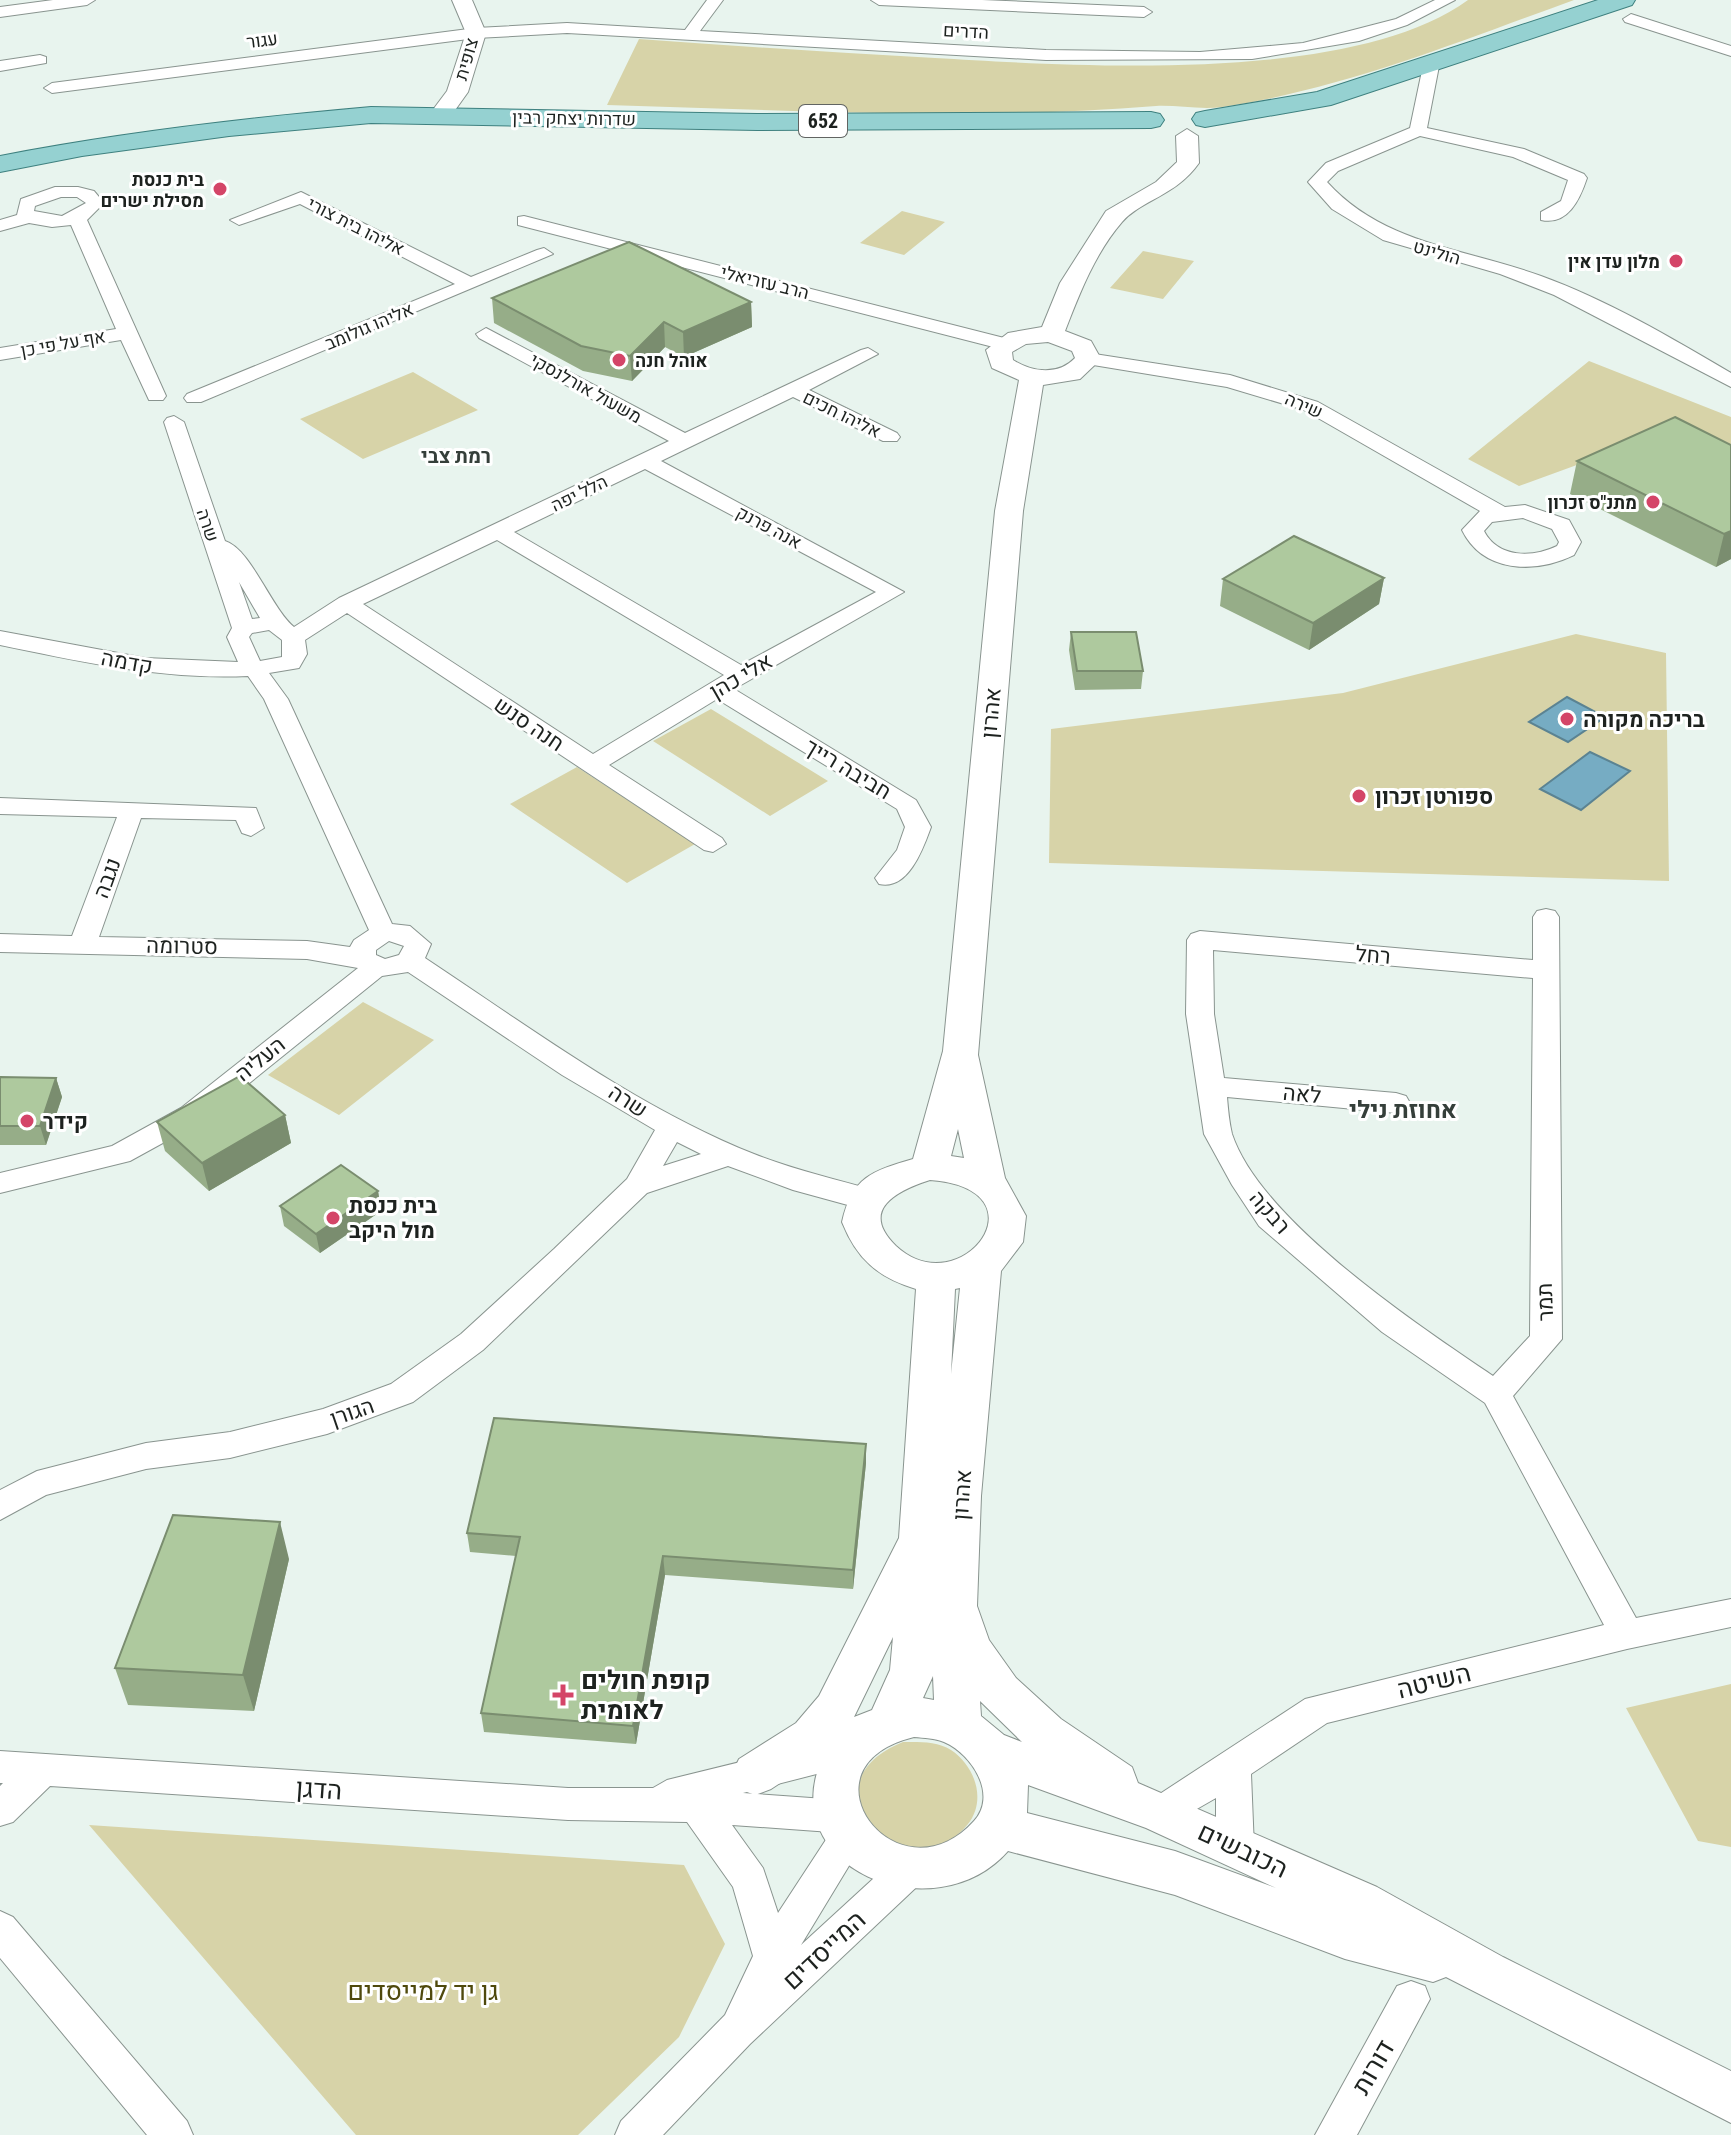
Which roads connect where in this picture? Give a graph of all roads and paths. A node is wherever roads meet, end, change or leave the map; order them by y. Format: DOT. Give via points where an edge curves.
graph roads {
  1 [pos="87,0"];
  2 [pos="462,0"];
  3 [pos="715,0"];
  4 [pos="879,0"];
  5 [pos="1447,0"];
  6 [pos="1035,3"];
  7 [pos="1625,7"];
  8 [pos="0,12"];
  9 [pos="1144,12"];
  10 [pos="476,33"];
  11 [pos="690,34"];
  12 [pos="1731,36"];
  13 [pos="1705,42"];
  14 [pos="1731,51"];
  15 [pos="40,60"];
  16 [pos="0,66"];
  17 [pos="1431,66"];
  18 [pos="52,88"];
  19 [pos="457,92"];
  20 [pos="371,115"];
  21 [pos="440,115"];
  22 [pos="495,116"];
  23 [pos="1196,127"];
  24 [pos="1418,131"];
  25 [pos="0,164"];
  26 [pos="1547,216"];
  27 [pos="29,217"];
  28 [pos="77,218"];
  29 [pos="239,220"];
  30 [pos="524,221"];
  31 [pos="0,226"];
  32 [pos="544,254"];
  33 [pos="469,284"];
  34 [pos="126,333"];
  35 [pos="486,334"];
  36 [pos="1051,335"];
  37 [pos="1005,344"];
  38 [pos="0,354"];
  39 [pos="868,354"];
  40 [pos="1088,359"];
  41 [pos="1032,377"];
  42 [pos="1731,381"];
  43 [pos="794,390"];
  44 [pos="194,398"];
  45 [pos="159,413"];
  46 [pos="890,437"];
  47 [pos="686,442"];
  48 [pos="646,461"];
  49 [pos="1498,512"];
  50 [pos="210,531"];
  51 [pos="499,532"];
  52 [pos="893,592"];
  53 [pos="347,603"];
  54 [pos="274,622"];
  55 [pos="0,638"];
  56 [pos="293,638"];
  57 [pos="242,639"];
  58 [pos="257,670"];
  59 [pos="200,671"];
  60 [pos="741,675"];
  61 [pos="717,689"];
  62 [pos="591,765"];
  63 [pos="0,806"];
  64 [pos="132,809"];
  65 [pos="251,828"];
  66 [pos="713,844"];
  67 [pos="888,878"];
  68 [pos="1546,917"];
  69 [pos="383,933"];
  70 [pos="1200,940"];
  71 [pos="0,943"];
  72 [pos="82,946"];
  73 [pos="410,961"];
  74 [pos="370,962"];
  75 [pos="1547,970"];
  76 [pos="961,1051"];
  77 [pos="1209,1086"];
  78 [pos="1396,1103"];
  79 [pos="670,1128"];
  80 [pos="726,1156"];
  81 [pos="929,1167"];
  82 [pos="0,1183"];
  83 [pos="987,1183"];
  84 [pos="637,1186"];
  85 [pos="866,1199"];
  86 [pos="982,1265"];
  87 [pos="936,1275"];
  88 [pos="1496,1394"];
  89 [pos="0,1507"];
  90 [pos="921,1532"];
  91 [pos="956,1596"];
  92 [pos="1731,1613"];
  93 [pos="1627,1634"];
  94 [pos="889,1723"];
  95 [pos="975,1739"];
  96 [pos="850,1751"];
  97 [pos="1233,1763"];
  98 [pos="0,1767"];
  99 [pos="40,1772"];
  100 [pos="755,1774"];
  101 [pos="639,1803"];
  102 [pos="697,1807"];
  103 [pos="0,1810"];
  104 [pos="1162,1813"];
  105 [pos="844,1826"];
  106 [pos="998,1827"];
  107 [pos="1235,1848"];
  108 [pos="911,1868"];
  109 [pos="6,1947"];
  110 [pos="772,1957"];
  111 [pos="1485,1973"];
  112 [pos="1411,1999"];
  113 [pos="736,2031"];
  114 [pos="1731,2098"];
  115 [pos="173,2135"];
  116 [pos="635,2135"];
  117 [pos="1335,2135"];
  1 -- 8 [label="street"];
  2 -- 10 [label="street, צופית"];
  3 -- 11 [label="street"];
  4 -- 6 [label="street"];
  5 -- 11 [label="street, הדרים" via="1394,26 1351,38 1220,53 1018,54"];
  6 -- 9 [label="street"];
  7 -- 13 [label="street"];
  7 -- 17 [label="main road" via="1579,14"];
  10 -- 11 [label="street, הדרים" via="601,28"];
  10 -- 18 [label="street, עגור"];
  10 -- 19 [label="street, צופית"];
  12 -- 13 [label="street"];
  13 -- 14 [label="street"];
  15 -- 16 [label="street"];
  17 -- 23 [label="main road" via="1322,99"];
  17 -- 24 [label="street"];
  19 -- 20 [label="main road" via="424,106"];
  19 -- 21 [label="street, צופית"];
  19 -- 22 [label="main road"];
  20 -- 21 [label="main road, שדרות יצחק רבין / 652"];
  20 -- 25 [label="main road, שדרות יצחק רבין / 652" via="229,128"];
  21 -- 22 [label="main road, שדרות יצחק רבין / 652"];
  22 -- 23 [label="main road, שדרות יצחק רבין / 652" via="757,122 1151,120 1159,132"];
  23 -- 36 [label="street" via="1188,163 1164,187 1114,216 1072,283"];
  24 -- 26 [label="street" via="1518,153 1578,178 1569,204"];
  24 -- 42 [label="street, הולינט" via="1332,167 1317,182 1356,221 1416,248 1532,279 1572,296"];
  27 -- 28 [label="street" via="46,222"];
  27 -- 28 [label="street" via="24,208 34,198 67,191 87,195 95,203"];
  27 -- 31 [label="street"];
  28 -- 34 [label="street, שרה"];
  29 -- 33 [label="street, אליהו בית צורי" via="301,197"];
  30 -- 37 [label="street, הרב עזריאלי"];
  32 -- 33 [label="street, אליהו גולומב"];
  33 -- 44 [label="street, אליהו גולומב"];
  34 -- 38 [label="street, אף על פי כן"];
  34 -- 45 [label="street, שרה"];
  35 -- 47 [label="street, משעול אורלנסקי"];
  36 -- 37 [label="street" via="1025,336"];
  36 -- 40 [label="street" via="1074,341"];
  37 -- 41 [label="street" via="999,350 1001,363"];
  39 -- 43 [label="street, הלל יפה"];
  40 -- 41 [label="street" via="1075,372"];
  40 -- 49 [label="street, שירה" via="1230,381 1289,398 1345,423"];
  41 -- 76 [label="street, אהרון" via="1009,511"];
  43 -- 46 [label="street, אליהו חכים"];
  43 -- 47 [label="street, הלל יפה"];
  44 -- 45 [label="street" via="173,394"];
  44 -- 45 [label="street" via="196,411"];
  45 -- 50 [label="street, שרה"];
  47 -- 48 [label="street, הלל יפה"];
  48 -- 51 [label="street, הלל יפה"];
  48 -- 52 [label="street, אנה פרנק"];
  50 -- 54 [label="street"];
  50 -- 57 [label="street, שרה"];
  51 -- 53 [label="street, הלל יפה"];
  51 -- 60 [label="street"];
  52 -- 60 [label="street, אלי כהן"];
  53 -- 56 [label="street, הלל יפה"];
  53 -- 62 [label="street, חנה סנש"];
  54 -- 56 [label="street"];
  54 -- 57 [label="street"];
  55 -- 59 [label="street, קדמה" via="153,668"];
  56 -- 58 [label="street" via="291,663"];
  57 -- 58 [label="street"];
  57 -- 59 [label="street"];
  58 -- 59 [label="street, קדמה"];
  58 -- 69 [label="street" via="276,699"];
  60 -- 61 [label="street, אלי כהן"];
  61 -- 62 [label="street, אלי כהן"];
  61 -- 67 [label="street, חביבה רייך" via="907,805 918,827 909,852"];
  62 -- 66 [label="street, חנה סנש"];
  63 -- 64 [label="street"];
  64 -- 65 [label="street" via="247,813"];
  64 -- 72 [label="street, נגבה"];
  68 -- 75 [label="street, תמר"];
  69 -- 73 [label="street" via="401,932 415,939 418,950"];
  69 -- 74 [label="street" via="363,946"];
  70 -- 75 [label="street, רחל"];
  70 -- 77 [label="street, רבקה" via="1200,1014"];
  71 -- 72 [label="street, סטרומה"];
  72 -- 74 [label="street, סטרומה" via="307,950"];
  73 -- 74 [label="street" via="394,967"];
  73 -- 79 [label="street, שרה"];
  74 -- 82 [label="street, העליה" via="191,1115 120,1154"];
  75 -- 88 [label="street, תמר" via="1546,1339"];
  76 -- 81 [label="street, אהרון"];
  76 -- 83 [label="street, אהרון"];
  77 -- 78 [label="street, לאה"];
  77 -- 88 [label="street, רבקה" via="1218,1134 1270,1218 1393,1324"];
  79 -- 80 [label="street, שרה"];
  79 -- 84 [label="street, הגורן"];
  80 -- 84 [label="street, הגורן"];
  80 -- 85 [label="street, שרה" via="819,1190"];
  81 -- 83 [label="street" via="951,1168"];
  81 -- 85 [label="street" via="888,1178"];
  83 -- 86 [label="street" via="1004,1201 1010,1218 1008,1236"];
  84 -- 89 [label="street, הגורן" via="526,1296 402,1393 327,1421 230,1445 146,1456 37,1484"];
  85 -- 87 [label="street" via="860,1220 874,1252 912,1273"];
  86 -- 87 [label="street"];
  86 -- 91 [label="street, אהרון"];
  87 -- 90 [label="street, אהרון"];
  88 -- 93 [label="street"];
  90 -- 94 [label="street, אהרון" via="913,1670"];
  90 -- 100 [label="street" via="835,1710 812,1737"];
  91 -- 95 [label="street, אהרון" via="954,1676"];
  91 -- 104 [label="street" via="962,1632 987,1674 1029,1722"];
  92 -- 93 [label="street, השיטה"];
  93 -- 97 [label="street, השיטה" via="1318,1710"];
  94 -- 95 [label="street" via="914,1717 940,1720"];
  94 -- 96 [label="street"];
  95 -- 104 [label="street, הכובשים"];
  95 -- 106 [label="street" via="1006,1788"];
  96 -- 100 [label="street, הדגן"];
  96 -- 105 [label="street" via="835,1794"];
  97 -- 104 [label="street, השיטה"];
  97 -- 107 [label="street"];
  98 -- 99 [label="street, הדגן"];
  99 -- 101 [label="street, הדגן" via="568,1804"];
  99 -- 103 [label="street"];
  100 -- 101 [label="street, הדגן"];
  101 -- 102 [label="street, הדגן"];
  102 -- 105 [label="street, הדגן"];
  102 -- 110 [label="street" via="750,1880"];
  104 -- 107 [label="street, הכובשים"];
  105 -- 108 [label="street" via="884,1861"];
  105 -- 110 [label="street, המייסדים"];
  106 -- 108 [label="street" via="984,1846 963,1860"];
  106 -- 111 [label="street, הכובשים" via="1175,1873 1345,1936"];
  107 -- 111 [label="street, הכובשים" via="1360,1903"];
  108 -- 113 [label="street, המייסדים"];
  109 -- 115 [label="street"];
  110 -- 113 [label="street, המייסדים"];
  111 -- 114 [label="street, הכובשים"];
  112 -- 117 [label="street, דורות"];
  113 -- 116 [label="street, המייסדים"];
}
